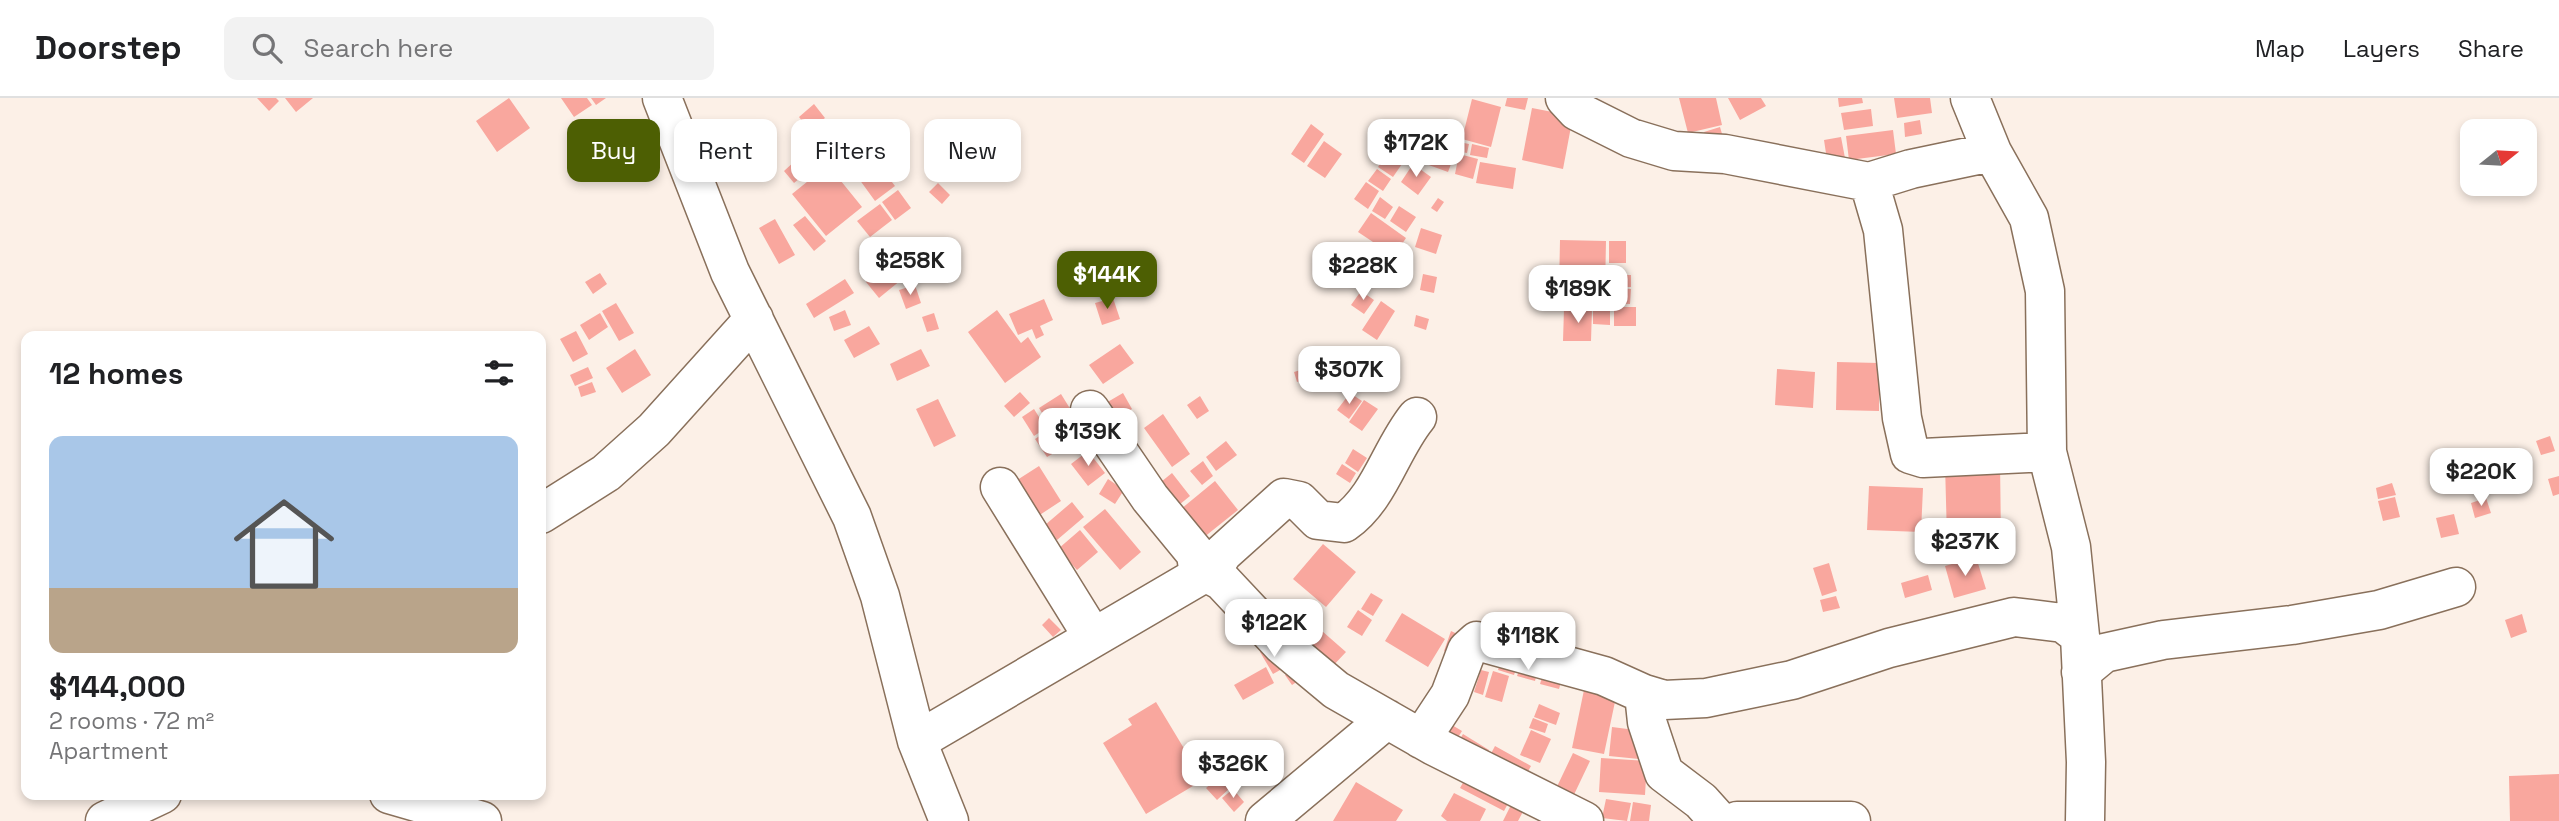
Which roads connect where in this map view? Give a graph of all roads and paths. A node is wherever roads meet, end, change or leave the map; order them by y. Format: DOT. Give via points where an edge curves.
graph roads {
  1 [pos="662,98"];
  2 [pos="1565,98"];
  3 [pos="1970,98"];
  4 [pos="1992,152"];
  5 [pos="1869,182"];
  6 [pos="754,319"];
  7 [pos="1090,410"];
  8 [pos="1417,417"];
  9 [pos="2047,452"];
  10 [pos="1000,487"];
  11 [pos="546,511"];
  12 [pos="1204,575"];
  13 [pos="2456,587"];
  14 [pos="1093,637"];
  15 [pos="2081,654"];
  16 [pos="1644,694"];
  17 [pos="1387,719"];
  18 [pos="1421,739"];
  19 [pos="917,741"];
  20 [pos="149,800"];
  21 [pos="410,800"];
  22 [pos="498,800"];
  23 [pos="105,821"];
  24 [pos="482,821"];
  25 [pos="499,821"];
  26 [pos="949,821"];
  27 [pos="1265,821"];
  28 [pos="1584,821"];
  29 [pos="1719,821"];
  30 [pos="1737,821"];
  31 [pos="1851,821"];
  32 [pos="2085,821"];
  1 -- 6 [label="street" via="730,272"];
  2 -- 5 [label="street" via="1577,111 1631,138 1674,151 1725,154"];
  3 -- 4 [label="street"];
  4 -- 5 [label="street"];
  4 -- 9 [label="street" via="2029,218 2045,291"];
  5 -- 9 [label="street" via="1883,230 1902,418 1910,454 1923,458"];
  6 -- 11 [label="street" via="654,430 606,473"];
  6 -- 19 [label="street" via="852,517 880,596"];
  7 -- 12 [label="street" via="1150,498 1196,554"];
  8 -- 12 [label="street" via="1357,513 1344,523 1318,520 1299,501 1283,498"];
  9 -- 15 [label="street" via="2071,547"];
  10 -- 14 [label="street"];
  12 -- 14 [label="street"];
  12 -- 17 [label="street" via="1222,581 1282,645 1336,690"];
  13 -- 15 [label="street" via="2379,610"];
  14 -- 19 [label="street"];
  15 -- 16 [label="street" via="2063,623 2014,617 1889,648 1792,680 1706,698 1664,700"];
  15 -- 32 [label="street"];
  16 -- 18 [label="street" via="1604,676 1477,641 1467,650 1450,695"];
  16 -- 29 [label="street" via="1647,722 1664,773"];
  17 -- 18 [label="street"];
  17 -- 27 [label="street"];
  18 -- 28 [label="street"];
  19 -- 26 [label="street"];
  20 -- 23 [label="street"];
  21 -- 24 [label="street"];
  22 -- 25 [label="street"];
  30 -- 31 [label="street"];
}
